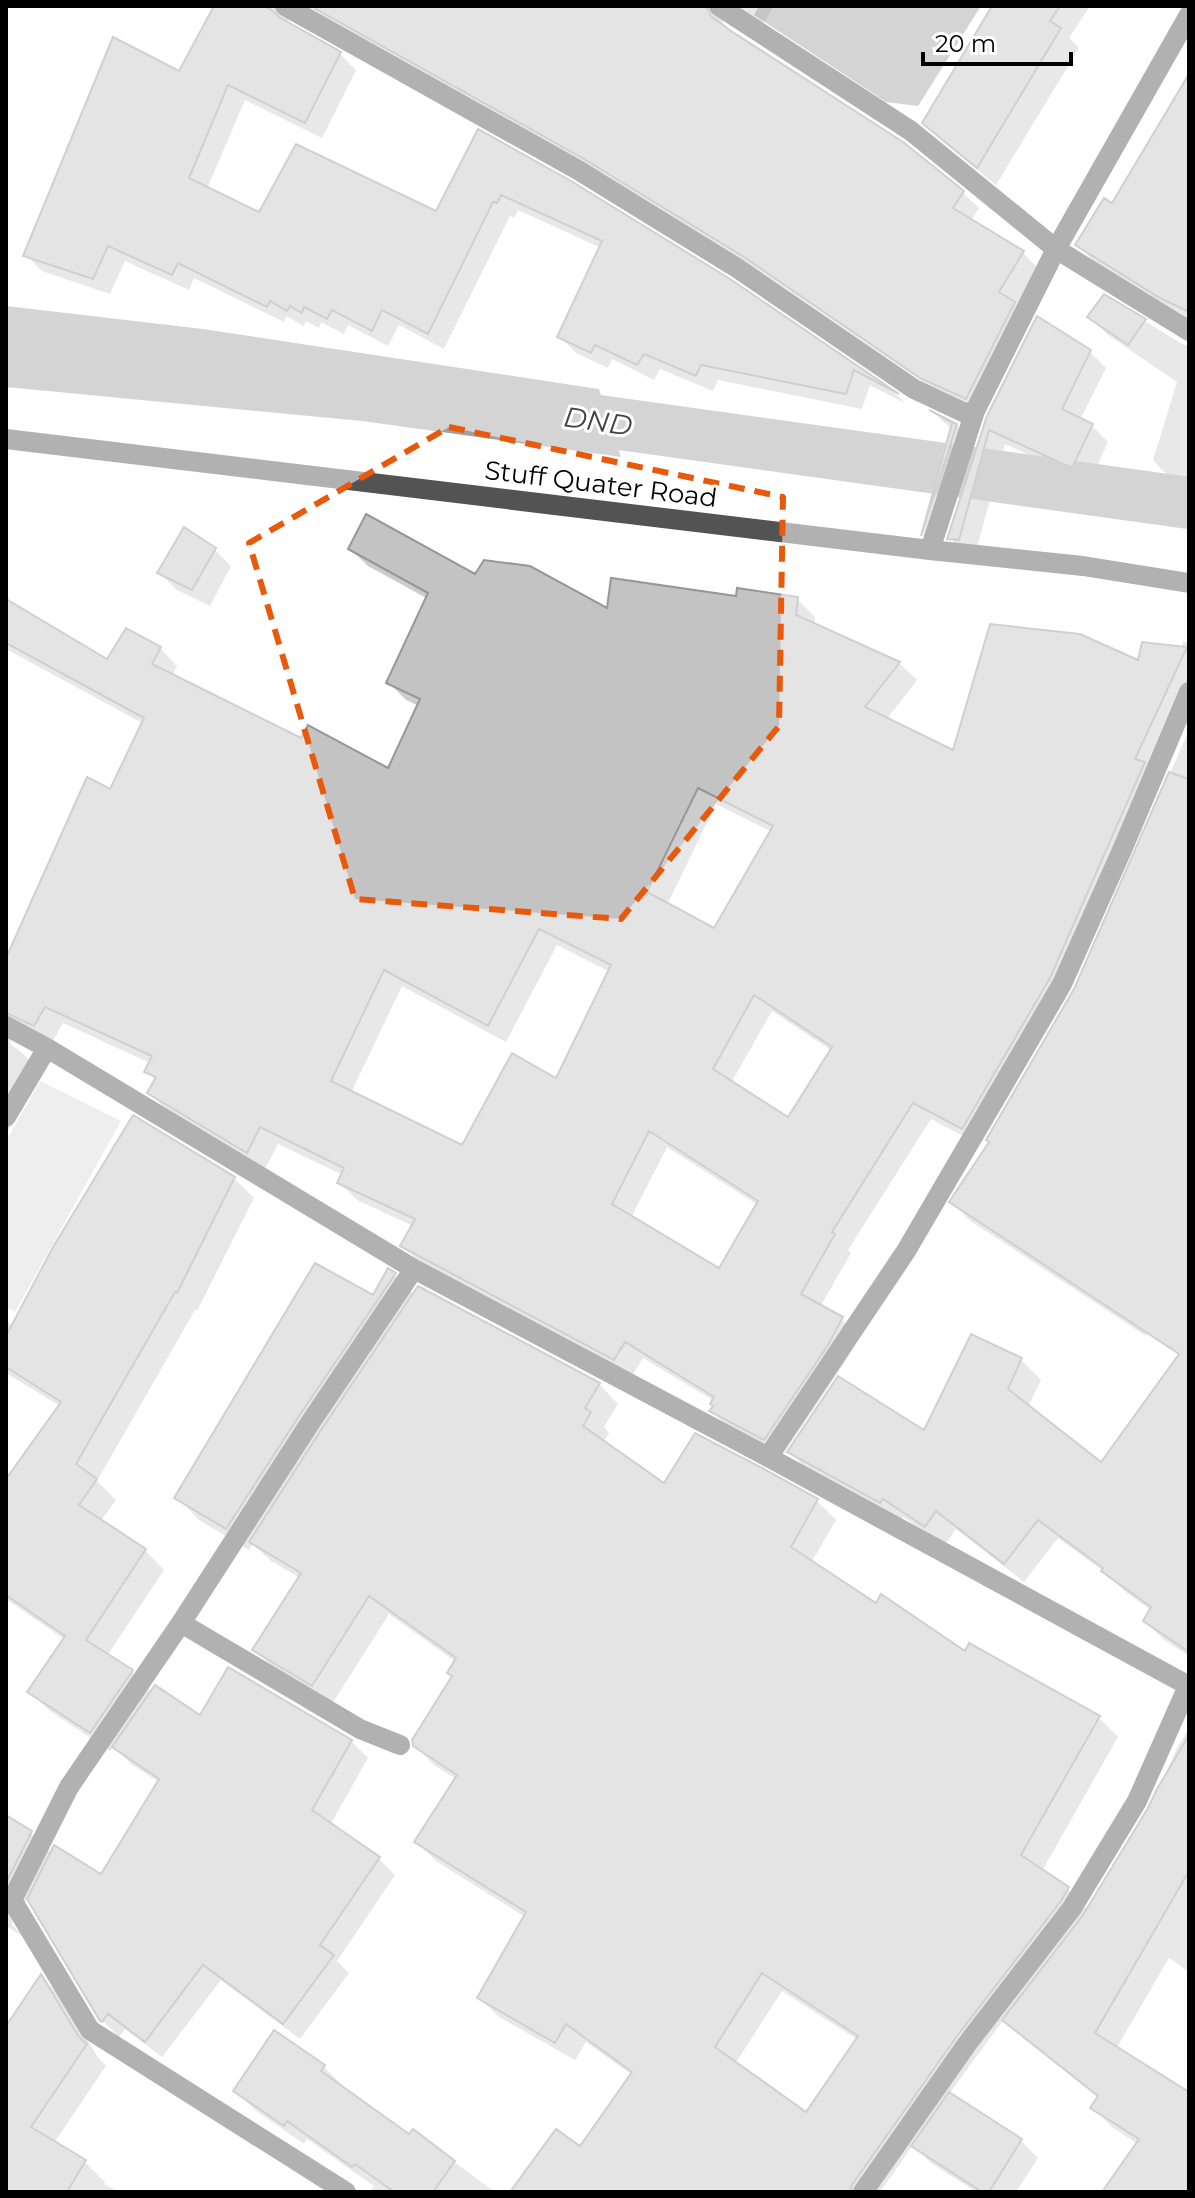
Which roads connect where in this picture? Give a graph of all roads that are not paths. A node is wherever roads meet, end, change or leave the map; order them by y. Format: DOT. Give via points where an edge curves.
graph roads {
  1 [pos="285,6"];
  2 [pos="719,6"];
  3 [pos="1189,15"];
  4 [pos="1056,249"];
  5 [pos="1189,331"];
  6 [pos="975,411"];
  7 [pos="6,439"];
  8 [pos="930,550"];
  9 [pos="1189,583"];
  10 [pos="1189,692"];
  11 [pos="6,1026"];
  12 [pos="47,1048"];
  13 [pos="6,1117"];
  14 [pos="414,1269"];
  15 [pos="768,1457"];
  16 [pos="181,1623"];
  17 [pos="1188,1686"];
  18 [pos="400,1745"];
  19 [pos="9,1902"];
  20 [pos="346,2192"];
  21 [pos="863,2192"];
  1 -- 6 [label="street" via="578,170 737,268 914,389 965,413"];
  2 -- 4 [label="street" via="911,131"];
  3 -- 4 [label="street"];
  4 -- 5 [label="street"];
  4 -- 6 [label="street"];
  6 -- 8 [label="street"];
  7 -- 8 [label="street, Stuff Quater Road"];
  8 -- 9 [label="street, Stuff Quater Road"];
  10 -- 15 [label="street" via="1062,984 906,1251"];
  11 -- 12 [label="street"];
  12 -- 13 [label="street"];
  12 -- 14 [label="street"];
  14 -- 15 [label="street"];
  14 -- 16 [label="street"];
  15 -- 17 [label="street"];
  16 -- 18 [label="street" via="360,1729"];
  16 -- 19 [label="street" via="69,1787"];
  17 -- 21 [label="street" via="1137,1801 1072,1908"];
  19 -- 20 [label="street" via="90,2030"];
}
